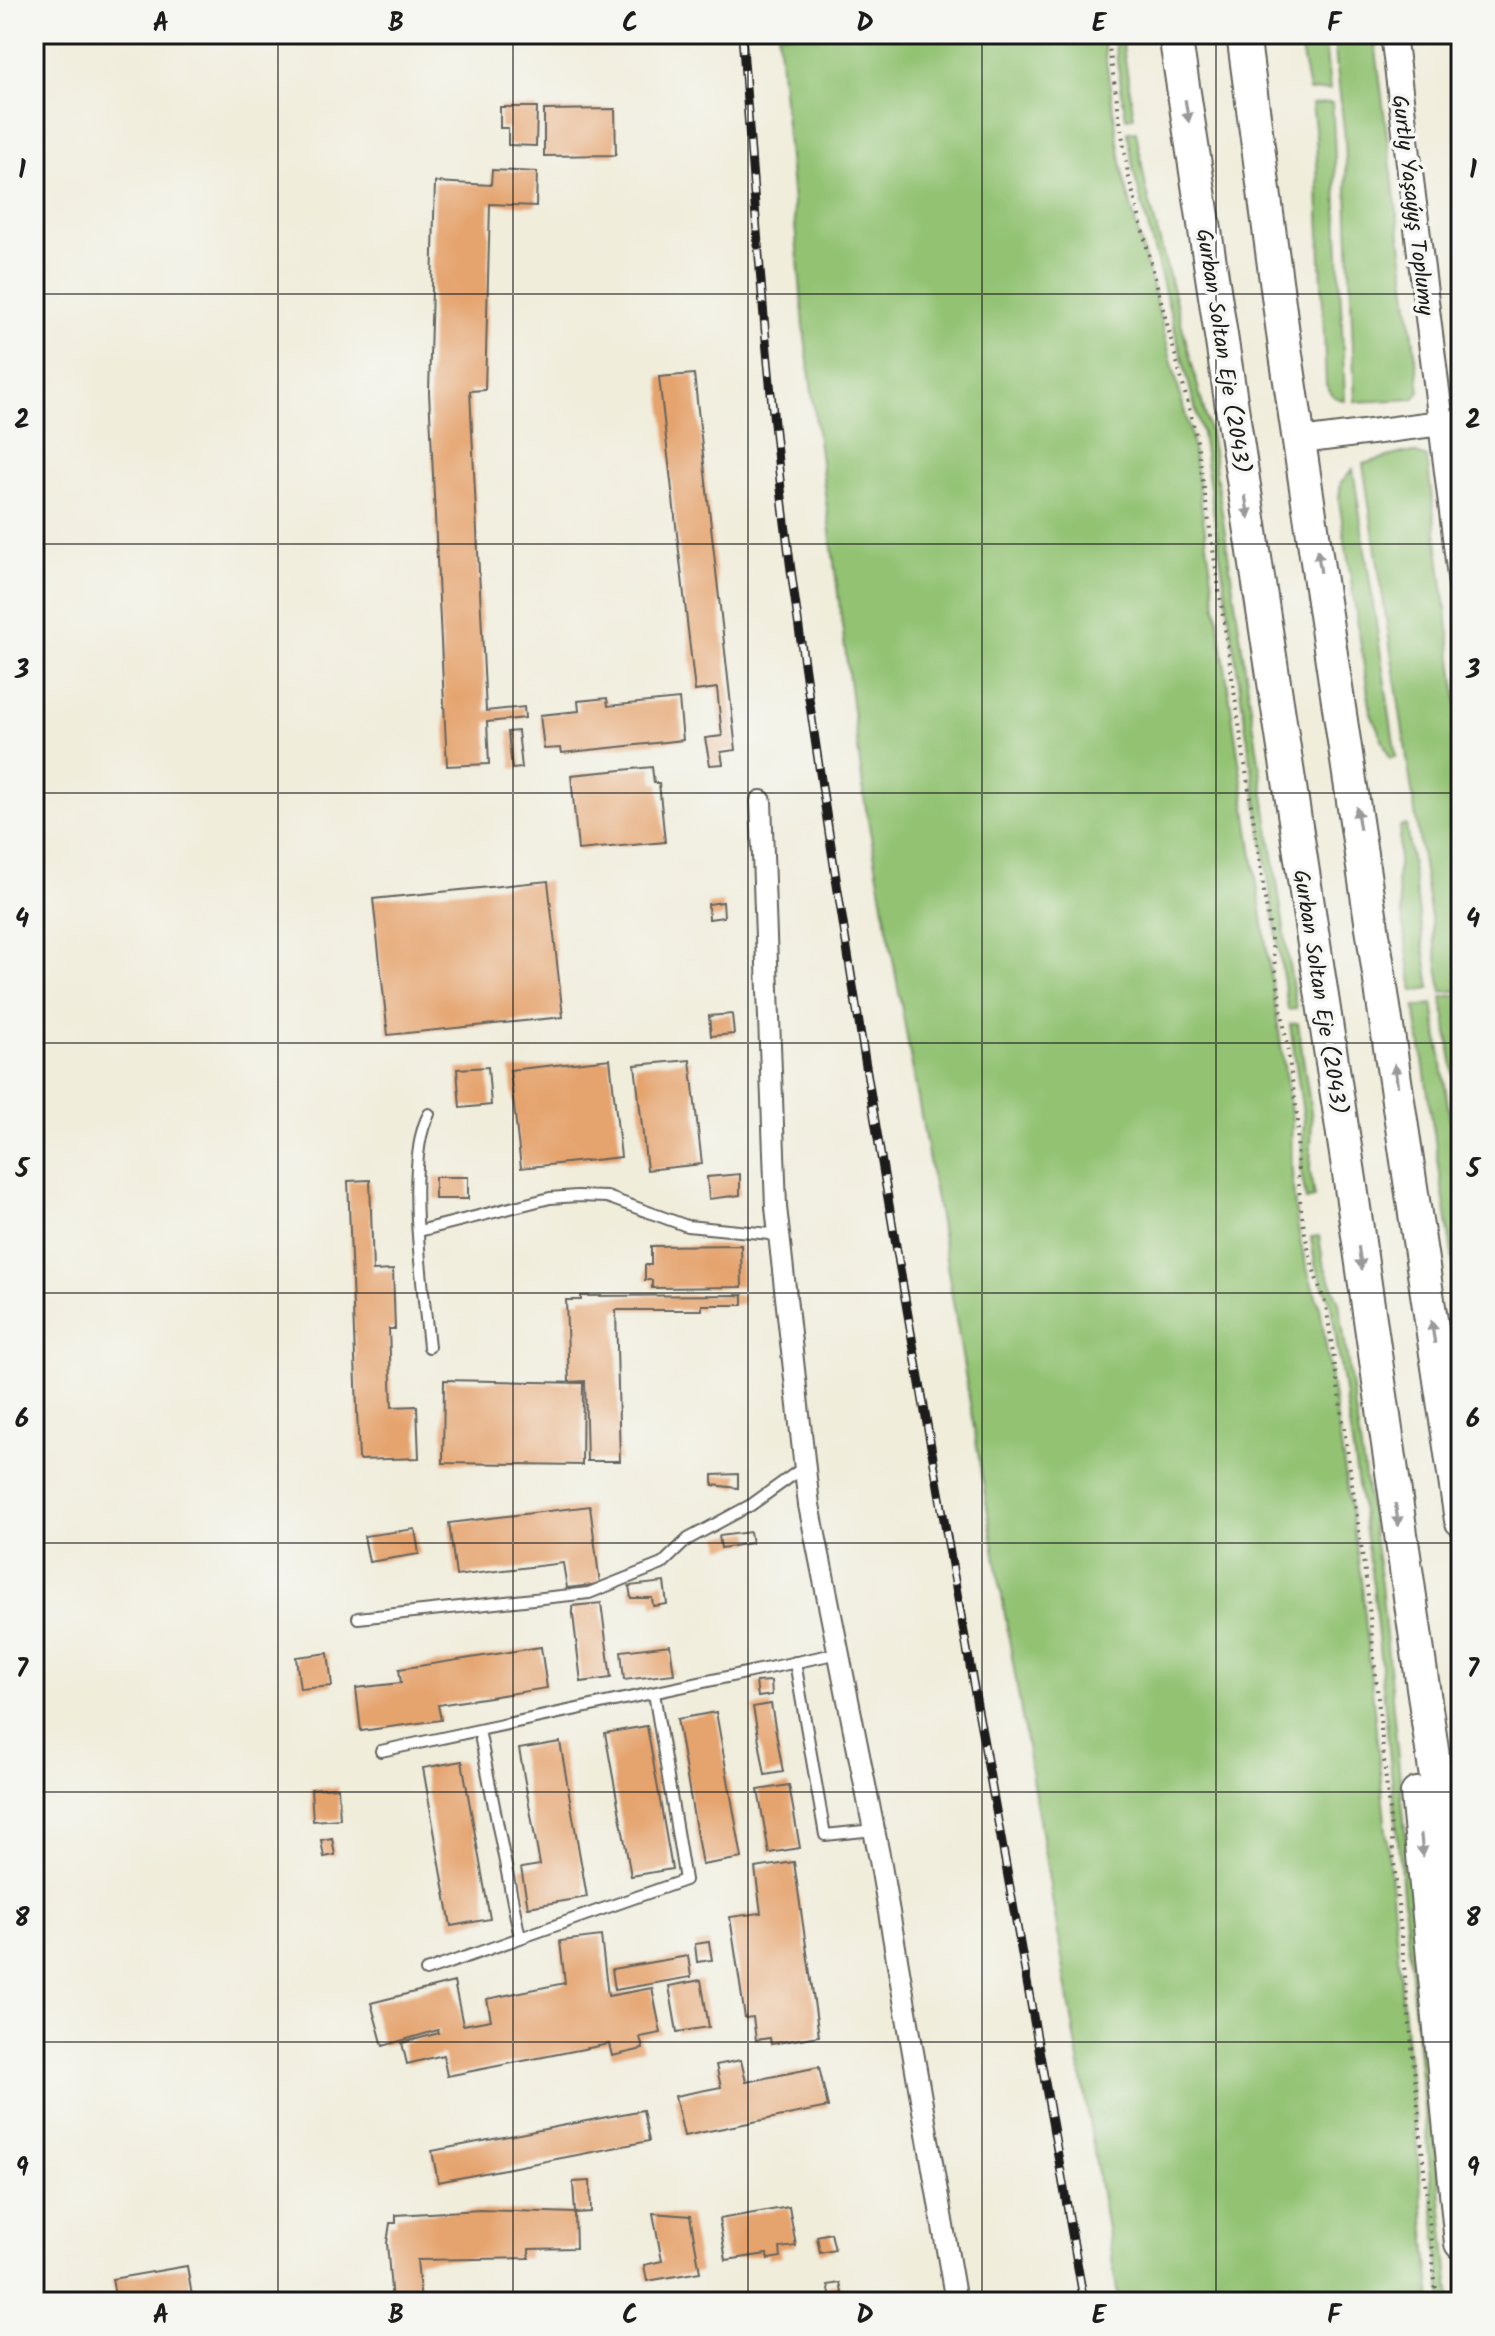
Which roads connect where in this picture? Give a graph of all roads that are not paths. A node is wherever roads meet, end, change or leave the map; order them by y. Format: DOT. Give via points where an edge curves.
graph roads {
  1 [pos="1175,34"];
  2 [pos="1243,34"];
  3 [pos="1393,34"];
  4 [pos="1451,422"];
  5 [pos="1301,441"];
  6 [pos="1461,585"];
  7 [pos="761,801"];
  8 [pos="429,1114"];
  9 [pos="419,1231"];
  10 [pos="780,1235"];
  11 [pos="429,1347"];
  12 [pos="805,1466"];
  13 [pos="1461,1520"];
  14 [pos="358,1618"];
  15 [pos="839,1653"];
  16 [pos="1416,1655"];
  17 [pos="795,1662"];
  18 [pos="654,1693"];
  19 [pos="479,1730"];
  20 [pos="381,1751"];
  21 [pos="874,1830"];
  22 [pos="520,1938"];
  23 [pos="1461,1951"];
  24 [pos="426,1971"];
  25 [pos="1461,2243"];
  26 [pos="956,2302"];
  1 -- 16 [label="highway, Gurban Soltan Eje (2043), one-way" via="1350,1180"];
  2 -- 5 [label="highway"];
  3 -- 4 [label="street, Gurtly Ýaşaýyş Toplumy"];
  4 -- 5 [label="street"];
  4 -- 6 [label="street, Gurtly Ýaşaýyş Toplumy"];
  13 -- 5 [label="highway, one-way"];
  7 -- 10 [label="street"];
  8 -- 9 [label="lane" via="418,1153"];
  9 -- 10 [label="lane" via="577,1196 607,1197 687,1226"];
  9 -- 11 [label="lane"];
  10 -- 12 [label="street"];
  12 -- 14 [label="lane" via="751,1505 688,1539 662,1564 589,1593"];
  12 -- 15 [label="street"];
  15 -- 17 [label="lane"];
  15 -- 21 [label="street"];
  16 -- 23 [label="highway, Gurban Soltan Eje (2043)"];
  16 -- 25 [label="highway, one-way" via="1413,1751"];
  17 -- 18 [label="lane"];
  17 -- 21 [label="lane" via="825,1835"];
  18 -- 19 [label="lane"];
  18 -- 22 [label="lane" via="685,1880"];
  19 -- 20 [label="lane"];
  19 -- 22 [label="lane"];
  21 -- 26 [label="street"];
  22 -- 24 [label="lane"];
}
